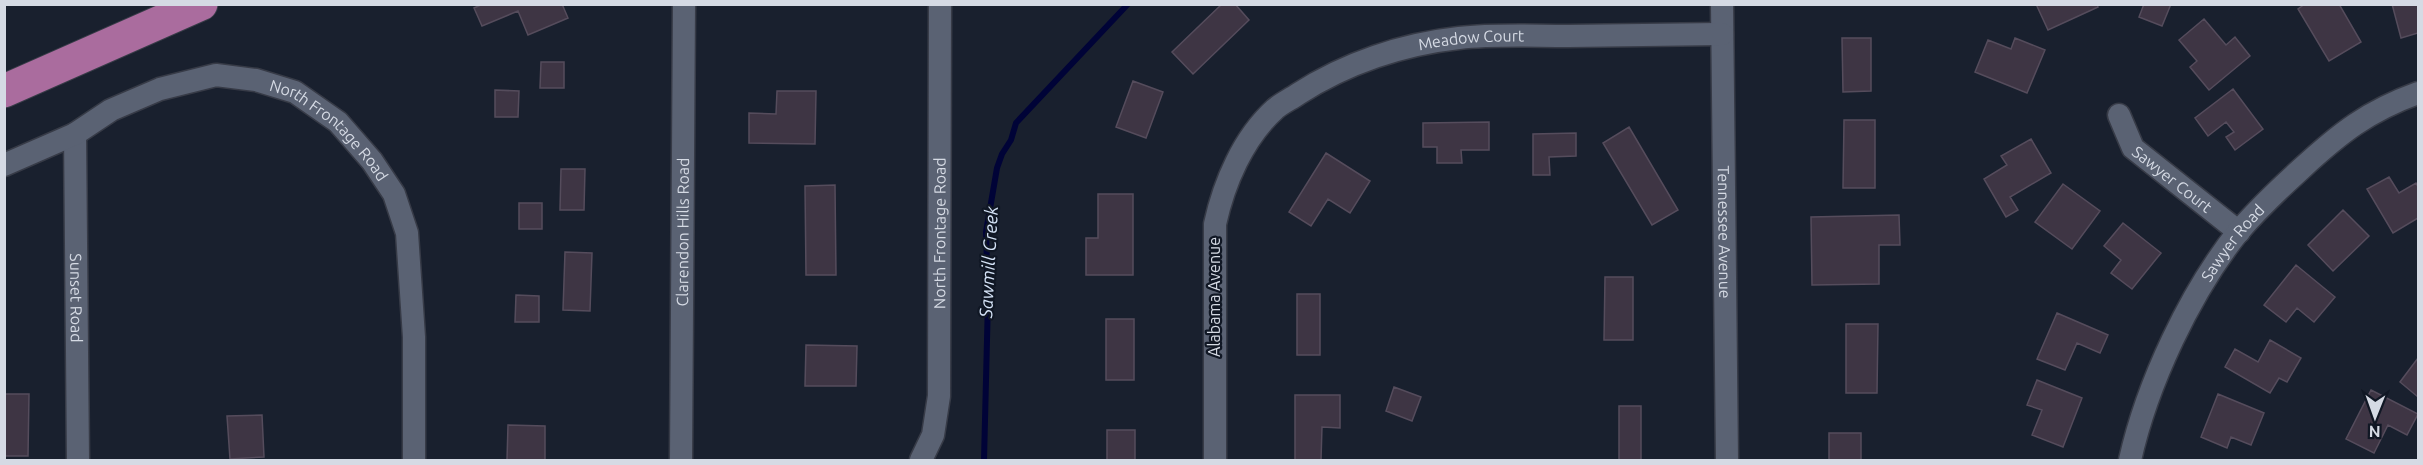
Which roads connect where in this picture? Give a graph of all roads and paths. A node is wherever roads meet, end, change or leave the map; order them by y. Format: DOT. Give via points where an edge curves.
graph roads {
  1 [pos="201,4"];
  2 [pos="684,4"];
  3 [pos="940,4"];
  4 [pos="1722,4"];
  5 [pos="1722,34"];
  6 [pos="4,91"];
  7 [pos="2418,93"];
  8 [pos="2119,115"];
  9 [pos="75,134"];
  10 [pos="1249,141"];
  11 [pos="4,165"];
  12 [pos="2239,232"];
  13 [pos="78,460"];
  14 [pos="414,460"];
  15 [pos="681,460"];
  16 [pos="921,460"];
  17 [pos="1215,460"];
  18 [pos="1727,460"];
  19 [pos="2130,460"];
  1 -- 6 [label="highway"];
  2 -- 15 [label="street, Clarendon Hills Road"];
  3 -- 16 [label="street, North Frontage Road" via="939,396 933,435"];
  4 -- 5 [label="street, Tennessee Avenue"];
  5 -- 10 [label="street, Meadow Court" via="1489,36 1400,49 1311,86 1275,109"];
  5 -- 18 [label="street, Tennessee Avenue"];
  7 -- 12 [label="street, Sawyer Road" via="2369,115 2338,135"];
  8 -- 12 [label="street, Sawyer Court" via="2133,148"];
  9 -- 11 [label="street, North Frontage Road"];
  9 -- 13 [label="street, Sunset Road"];
  9 -- 14 [label="street, North Frontage Road" via="111,110 160,89 216,75 256,80 295,92 338,122 394,194 407,233 414,337"];
  10 -- 17 [label="street, Alabama Avenue" via="1232,168 1215,224"];
  12 -- 19 [label="street, Sawyer Road" via="2203,286 2169,349"];
}
